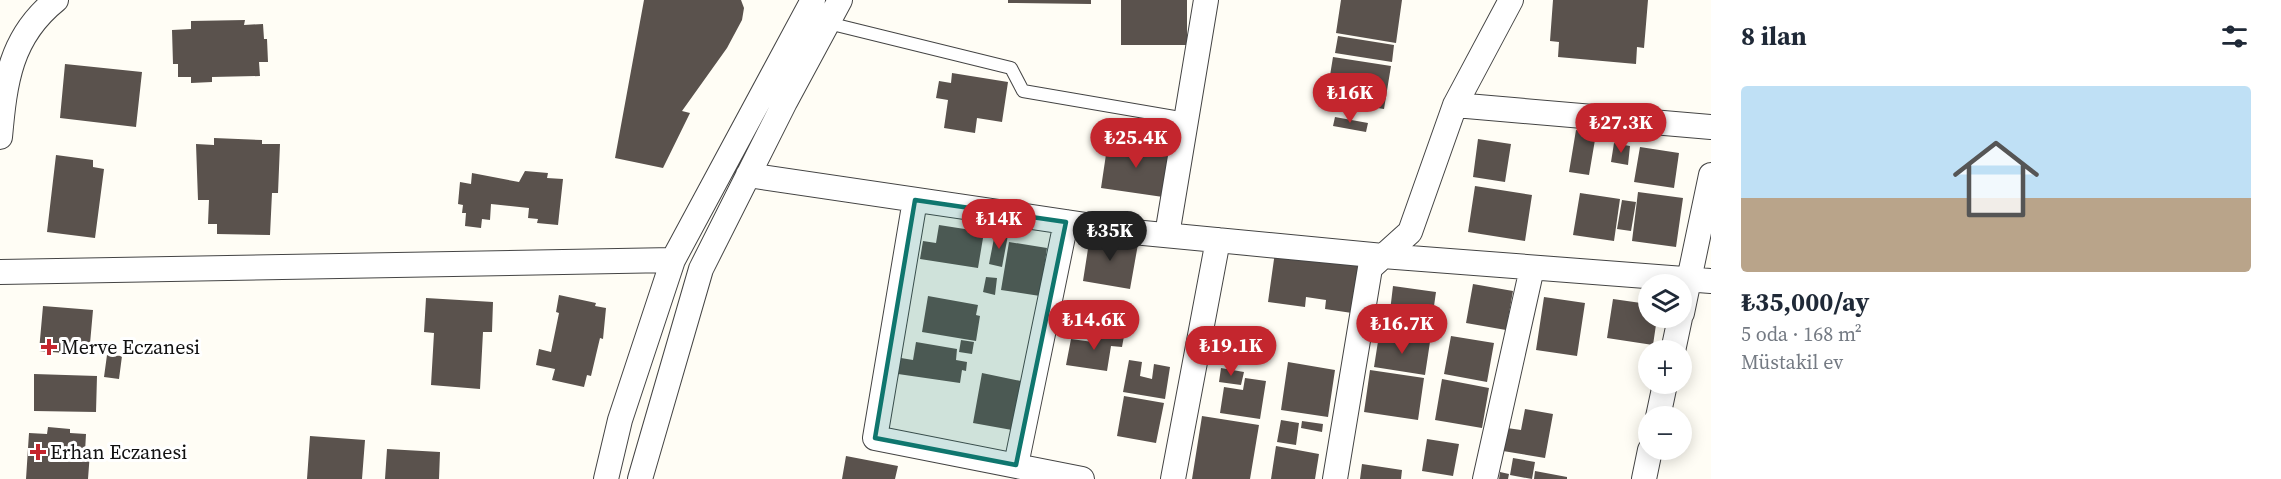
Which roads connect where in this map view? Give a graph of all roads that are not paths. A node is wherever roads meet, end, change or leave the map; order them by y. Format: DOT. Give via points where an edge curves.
graph roads {
  1 [pos="56,0"];
  2 [pos="813,0"];
  3 [pos="840,0"];
  4 [pos="1206,0"];
  5 [pos="1511,0"];
  6 [pos="828,23"];
  7 [pos="0,55"];
  8 [pos="5,81"];
  9 [pos="1455,105"];
  10 [pos="1186,119"];
  11 [pos="1711,127"];
  12 [pos="0,137"];
  13 [pos="748,175"];
  14 [pos="1711,175"];
  15 [pos="915,200"];
  16 [pos="1066,222"];
  17 [pos="1167,235"];
  18 [pos="1218,240"];
  19 [pos="1383,256"];
  20 [pos="672,260"];
  21 [pos="1532,268"];
  22 [pos="0,272"];
  23 [pos="1700,281"];
  24 [pos="1692,295"];
  25 [pos="1648,460"];
  26 [pos="1016,465"];
  27 [pos="606,479"];
  28 [pos="640,479"];
  29 [pos="1082,479"];
  30 [pos="1173,479"];
  31 [pos="1335,479"];
  32 [pos="1485,479"];
  33 [pos="1644,479"];
  1 -- 8 [label="street" via="23,38"];
  2 -- 20 [label="street"];
  3 -- 6 [label="street"];
  4 -- 10 [label="street"];
  5 -- 9 [label="street"];
  6 -- 10 [label="lane" via="1011,68 1023,91"];
  6 -- 13 [label="street"];
  7 -- 8 [label="street"];
  8 -- 12 [label="street"];
  9 -- 11 [label="street"];
  9 -- 19 [label="street" via="1410,232"];
  10 -- 17 [label="street"];
  13 -- 15 [label="street"];
  13 -- 28 [label="street" via="701,268"];
  14 -- 23 [label="street"];
  15 -- 16 [label="street"];
  15 -- 26 [label="street" via="875,438"];
  16 -- 17 [label="street"];
  16 -- 26 [label="street"];
  17 -- 18 [label="street"];
  18 -- 19 [label="street"];
  18 -- 30 [label="street"];
  19 -- 21 [label="street"];
  19 -- 31 [label="street" via="1370,268"];
  20 -- 22 [label="street"];
  20 -- 27 [label="street" via="620,420"];
  21 -- 23 [label="street"];
  21 -- 32 [label="street"];
  23 -- 24 [label="street"];
  25 -- 33 [label="street"];
  26 -- 29 [label="street"];
}
